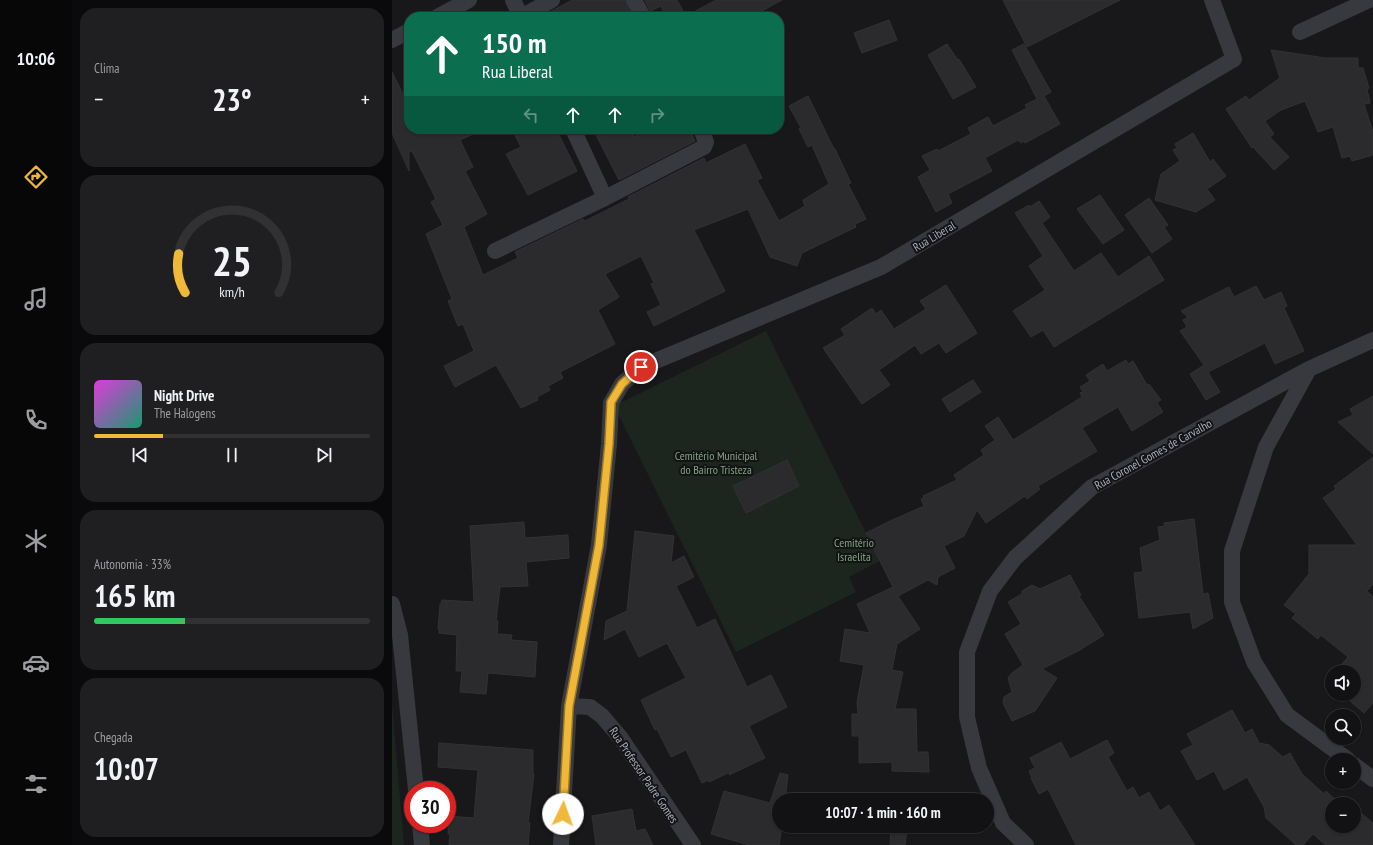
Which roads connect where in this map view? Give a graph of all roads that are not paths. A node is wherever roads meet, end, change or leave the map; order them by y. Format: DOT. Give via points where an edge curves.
graph roads {
  1 [pos="469,0"];
  2 [pos="513,0"];
  3 [pos="552,0"];
  4 [pos="634,0"];
  5 [pos="1369,0"];
  6 [pos="1213,3"];
  7 [pos="446,12"];
  8 [pos="519,12"];
  9 [pos="530,12"];
  10 [pos="640,12"];
  11 [pos="1300,32"];
  12 [pos="404,34"];
  13 [pos="392,40"];
  14 [pos="575,134"];
  15 [pos="703,134"];
  16 [pos="605,198"];
  17 [pos="495,251"];
  18 [pos="1373,340"];
  19 [pos="1309,369"];
  20 [pos="392,604"];
  21 [pos="569,706"];
  22 [pos="1339,753"];
  23 [pos="1361,770"];
  24 [pos="1373,779"];
  25 [pos="415,781"];
  26 [pos="421,833"];
  27 [pos="422,845"];
  28 [pos="561,845"];
  29 [pos="693,845"];
  30 [pos="1026,845"];
  1 -- 7 [label="street"];
  2 -- 8 [label="street"];
  3 -- 9 [label="street"];
  4 -- 10 [label="street"];
  5 -- 11 [label="street"];
  6 -- 21 [label="street, Rua Liberal" via="1234,59 881,267 641,367 622,384 611,402 599,545"];
  12 -- 13 [label="street"];
  14 -- 16 [label="street"];
  15 -- 16 [label="street" via="706,142 704,147"];
  16 -- 17 [label="street"];
  18 -- 19 [label="street, Rua Coronel Gomes de Carvalho"];
  19 -- 22 [label="street" via="1266,447 1232,551 1232,602 1254,662 1287,715"];
  19 -- 30 [label="street, Rua Coronel Gomes de Carvalho" via="1092,487 1015,558 990,591 967,652 967,717 979,768 1003,823"];
  20 -- 25 [label="street" via="400,635"];
  21 -- 28 [label="street, Rua Liberal"];
  21 -- 29 [label="street, Rua Professor Padre Gomes" via="590,707 602,716 620,737"];
  23 -- 24 [label="street"];
  26 -- 27 [label="street"];
}
